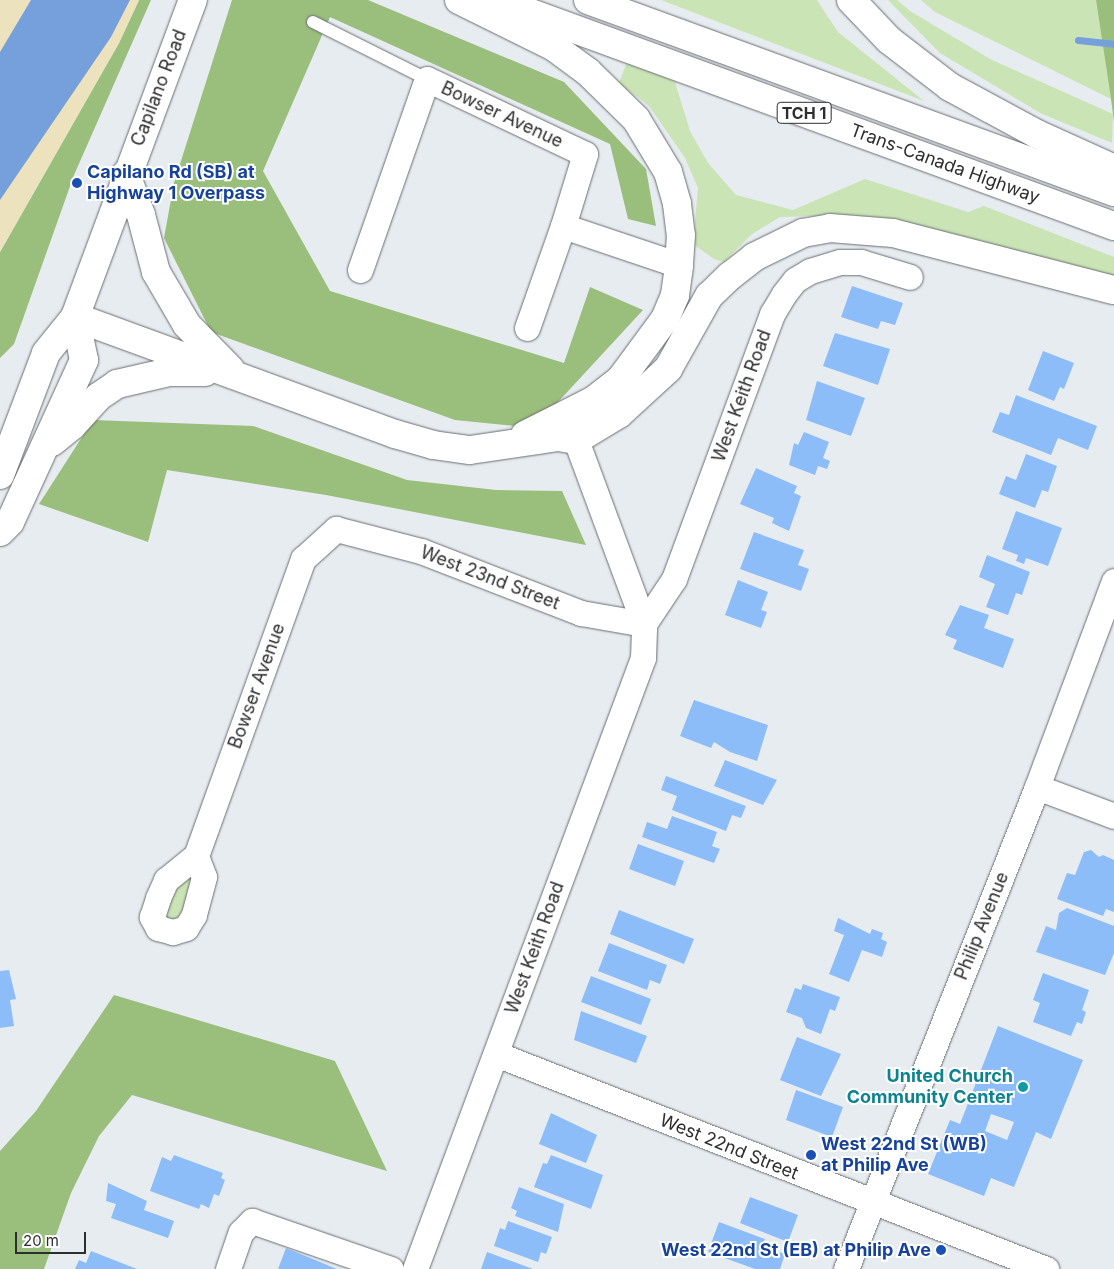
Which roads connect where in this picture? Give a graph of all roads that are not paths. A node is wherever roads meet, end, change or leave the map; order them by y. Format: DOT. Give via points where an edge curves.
graph roads {
  1 [pos="193,0"];
  2 [pos="459,0"];
  3 [pos="495,0"];
  4 [pos="588,0"];
  5 [pos="851,0"];
  6 [pos="313,22"];
  7 [pos="427,79"];
  8 [pos="1114,169"];
  9 [pos="126,174"];
  10 [pos="1114,192"];
  11 [pos="563,226"];
  12 [pos="1114,226"];
  13 [pos="679,264"];
  14 [pos="360,270"];
  15 [pos="910,277"];
  16 [pos="1114,290"];
  17 [pos="74,317"];
  18 [pos="527,328"];
  19 [pos="239,377"];
  20 [pos="620,380"];
  21 [pos="576,440"];
  22 [pos="511,443"];
  23 [pos="45,447"];
  24 [pos="0,475"];
  25 [pos="336,529"];
  26 [pos="0,532"];
  27 [pos="1114,581"];
  28 [pos="644,624"];
  29 [pos="1037,787"];
  30 [pos="1114,816"];
  31 [pos="196,856"];
  32 [pos="496,1054"];
  33 [pos="871,1203"];
  34 [pos="228,1269"];
  35 [pos="391,1269"];
  36 [pos="415,1269"];
  37 [pos="846,1269"];
  38 [pos="1046,1269"];
  1 -- 9 [label="main road, Capilano Road"];
  2 -- 13 [label="main road" via="554,47 588,72 636,119 668,172 679,220"];
  3 -- 12 [label="main road, Trans-Canada Highway / TCH 1"];
  4 -- 10 [label="main road, Trans-Canada Highway / TCH 1"];
  5 -- 8 [label="main road" via="889,40 950,87 1037,134"];
  6 -- 7 [label="lane"];
  7 -- 11 [label="street, Bowser Avenue" via="585,154"];
  7 -- 14 [label="street, Bowser Avenue"];
  9 -- 17 [label="main road, Capilano Road"];
  9 -- 19 [label="main road" via="156,272 172,302 208,350"];
  11 -- 13 [label="street"];
  11 -- 18 [label="street, Bowser Avenue"];
  13 -- 20 [label="main road" via="675,295 666,319"];
  15 -- 28 [label="street, West Keith Road" via="861,262 840,262 810,271 795,280 784,294 772,314 674,579"];
  16 -- 21 [label="main road" via="893,233 830,228 803,233 754,257 730,276 709,296 668,369 619,414"];
  17 -- 19 [label="main road"];
  17 -- 23 [label="main road" via="84,360"];
  17 -- 24 [label="main road, Capilano Road" via="46,353"];
  19 -- 22 [label="main road" via="433,445 470,450"];
  19 -- 23 [label="main road" via="169,372 117,384 98,397 72,426"];
  20 -- 21 [label="main road" via="613,400 585,426"];
  20 -- 22 [label="main road" via="594,400"];
  21 -- 22 [label="main road" via="558,437"];
  21 -- 28 [label="street, West Keith Road"];
  23 -- 26 [label="main road" via="10,522"];
  25 -- 28 [label="street, West 23nd Street" via="421,552 580,613"];
  25 -- 31 [label="street, Bowser Avenue" via="302,559"];
  27 -- 29 [label="street, Philip Avenue"];
  28 -- 32 [label="street, West Keith Road" via="643,658"];
  29 -- 30 [label="street"];
  29 -- 33 [label="street, Philip Avenue"];
  32 -- 33 [label="street, West 22nd Street"];
  32 -- 36 [label="street, West Keith Road"];
  33 -- 37 [label="street, Philip Avenue"];
  33 -- 38 [label="street, West 22nd Street"];
  34 -- 35 [label="street" via="241,1232 252,1221"];
}
